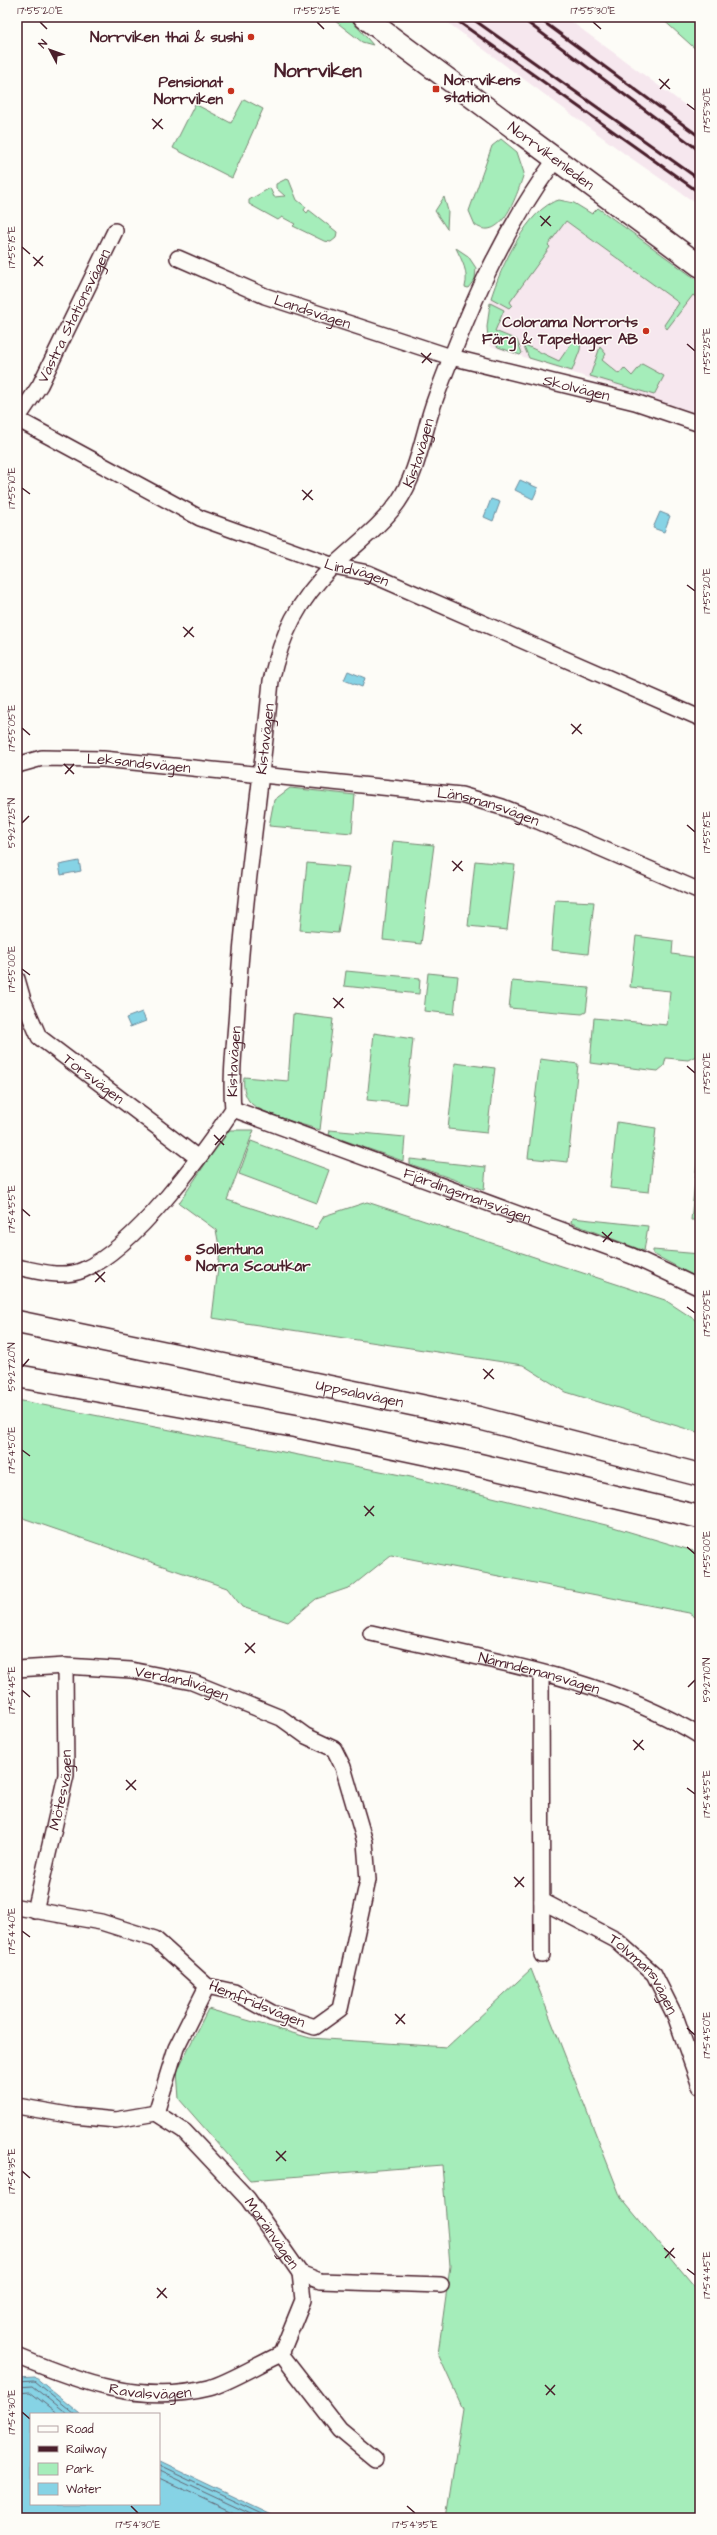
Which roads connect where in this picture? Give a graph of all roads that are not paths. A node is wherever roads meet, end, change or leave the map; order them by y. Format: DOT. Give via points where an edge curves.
graph roads {
  1 [pos="364,17"];
  2 [pos="555,160"];
  3 [pos="115,231"];
  4 [pos="178,258"];
  5 [pos="700,266"];
  6 [pos="451,356"];
  7 [pos="17,419"];
  8 [pos="700,424"];
  9 [pos="334,566"];
  10 [pos="700,718"];
  11 [pos="17,765"];
  12 [pos="262,773"];
  13 [pos="700,891"];
  14 [pos="17,979"];
  15 [pos="233,1109"];
  16 [pos="198,1158"];
  17 [pos="17,1267"];
  18 [pos="700,1288"];
  19 [pos="17,1322"];
  20 [pos="17,1376"];
  21 [pos="700,1475"];
  22 [pos="700,1516"];
  23 [pos="371,1633"];
  24 [pos="65,1666"];
  25 [pos="17,1669"];
  26 [pos="541,1673"];
  27 [pos="700,1736"];
  28 [pos="334,1749"];
  29 [pos="542,1901"];
  30 [pos="17,1907"];
  31 [pos="35,1911"];
  32 [pos="542,1955"];
  33 [pos="207,1986"];
  34 [pos="700,2086"];
  35 [pos="17,2106"];
  36 [pos="156,2113"];
  37 [pos="300,2273"];
  38 [pos="441,2285"];
  39 [pos="281,2354"];
  40 [pos="17,2356"];
  41 [pos="375,2459"];
  1 -- 2 [label="main road, Norrvikenleden"];
  2 -- 5 [label="main road, Norrvikenleden"];
  2 -- 6 [label="street, Kistavägen" via="529,196 496,253 463,323"];
  3 -- 7 [label="street, Västra Stationsvägen" via="40,384"];
  4 -- 6 [label="street, Landsvägen" via="265,296"];
  6 -- 8 [label="street, Skolvägen" via="635,402"];
  6 -- 9 [label="street, Kistavägen" via="414,467 398,502 378,525"];
  7 -- 9 [label="street, Lindvägen" via="200,518"];
  9 -- 10 [label="street, Lindvägen" via="368,573"];
  9 -- 12 [label="street, Kistavägen" via="306,597 290,621 279,648 271,681"];
  11 -- 12 [label="street, Leksandsvägen" via="42,758 104,759"];
  12 -- 13 [label="street, Länsmansvägen" via="462,795 538,821"];
  12 -- 15 [label="street, Kistavägen" via="239,966 231,1081"];
  14 -- 16 [label="street, Torsvägen" via="25,1007 39,1037"];
  15 -- 16 [label="street, Kistavägen"];
  15 -- 18 [label="street, Fjärdingsmansvägen" via="632,1256"];
  16 -- 17 [label="street, Kistavägen" via="150,1216 114,1249 82,1271 52,1274"];
  19 -- 21 [label="highway, Uppsalavägen" via="479,1418"];
  20 -- 22 [label="highway" via="295,1426"];
  23 -- 26 [label="street, Nämndemansvägen"];
  24 -- 25 [label="street, Verdandivägen"];
  24 -- 28 [label="street, Verdandivägen" via="131,1670 192,1682 281,1718 306,1736"];
  24 -- 31 [label="street, Mötesvägen" via="66,1775"];
  26 -- 27 [label="street, Nämndemansvägen" via="668,1716"];
  26 -- 29 [label="street"];
  28 -- 33 [label="street, Hemfridsvägen" via="343,1767 365,1842 368,1880 340,2009 316,2027 272,2013 234,1992"];
  29 -- 32 [label="street"];
  29 -- 34 [label="street, Tolvmansvägen" via="616,1940 654,1974 676,2018"];
  30 -- 31 [label="street, Hemfridsvägen"];
  31 -- 33 [label="street, Hemfridsvägen" via="101,1922 155,1939"];
  33 -- 36 [label="street" via="176,2048"];
  35 -- 36 [label="street" via="116,2120"];
  36 -- 37 [label="street, Moränvägen" via="184,2131 248,2199"];
  37 -- 38 [label="street, Moränvägen" via="320,2280"];
  37 -- 39 [label="street" via="303,2300"];
  39 -- 40 [label="street, Ravalsvägen" via="210,2388 149,2395 119,2391 51,2370"];
  39 -- 41 [label="street" via="340,2430"];
}
